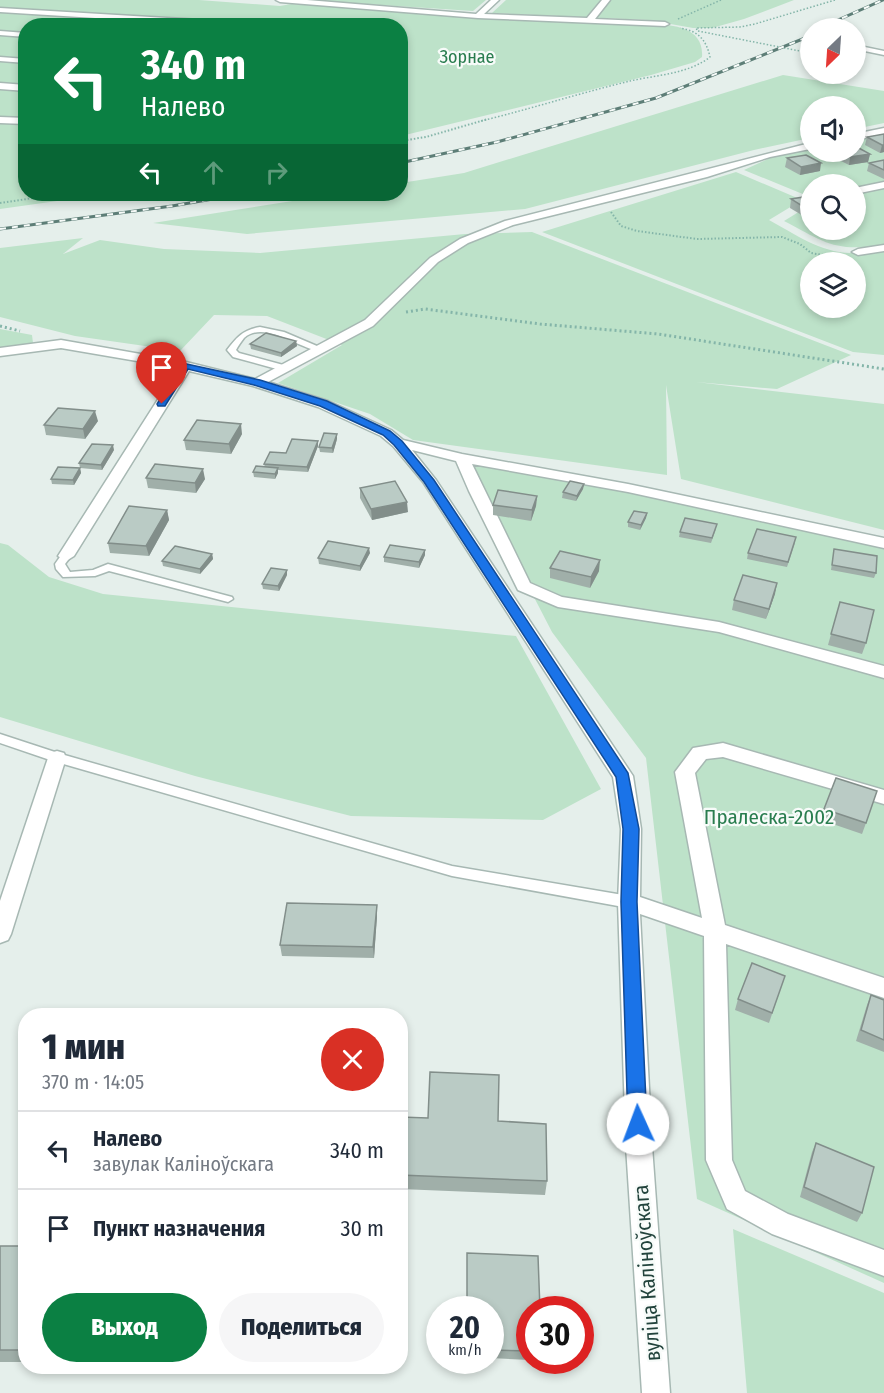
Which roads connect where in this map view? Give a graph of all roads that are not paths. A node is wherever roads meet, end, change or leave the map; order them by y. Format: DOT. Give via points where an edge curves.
graph roads {
  1 [pos="280,0"];
  2 [pos="407,0"];
  3 [pos="495,0"];
  4 [pos="606,0"];
  5 [pos="396,8"];
  6 [pos="0,10"];
  7 [pos="478,16"];
  8 [pos="134,18"];
  9 [pos="588,22"];
  10 [pos="665,24"];
  11 [pos="0,33"];
  12 [pos="18,34"];
  13 [pos="866,49"];
  14 [pos="884,53"];
  15 [pos="0,59"];
  16 [pos="18,60"];
  17 [pos="0,86"];
  18 [pos="18,87"];
  19 [pos="0,120"];
  20 [pos="18,121"];
  21 [pos="884,131"];
  22 [pos="866,135"];
  23 [pos="800,148"];
  24 [pos="884,185"];
  25 [pos="866,189"];
  26 [pos="884,248"];
  27 [pos="858,252"];
  28 [pos="320,349"];
  29 [pos="0,352"];
  30 [pos="186,366"];
  31 [pos="284,368"];
  32 [pos="257,382"];
  33 [pos="398,443"];
  34 [pos="462,458"];
  35 [pos="884,543"];
  36 [pos="66,556"];
  37 [pos="228,599"];
  38 [pos="884,672"];
  39 [pos="0,738"];
  40 [pos="57,758"];
  41 [pos="884,797"];
  42 [pos="629,902"];
  43 [pos="714,930"];
  44 [pos="0,934"];
  45 [pos="884,988"];
  46 [pos="884,1263"];
  47 [pos="656,1393"];
  1 -- 5 [label="street"];
  2 -- 5 [label="street"];
  3 -- 7 [label="street"];
  4 -- 9 [label="street"];
  5 -- 7 [label="street"];
  6 -- 8 [label="street"];
  7 -- 9 [label="street"];
  9 -- 10 [label="street"];
  11 -- 12 [label="street"];
  13 -- 14 [label="lane"];
  15 -- 16 [label="street"];
  17 -- 18 [label="street"];
  19 -- 20 [label="street"];
  21 -- 22 [label="street"];
  23 -- 28 [label="street" via="509,223 464,241 434,260 369,323"];
  24 -- 25 [label="street"];
  26 -- 27 [label="street"];
  28 -- 31 [label="street"];
  28 -- 31 [label="lane" via="257,329 243,334 231,350 236,355"];
  29 -- 30 [label="street, вуліца Каліноўскага" via="61,344"];
  30 -- 32 [label="street, вуліца Каліноўскага"];
  30 -- 36 [label="street"];
  31 -- 32 [label="street"];
  32 -- 33 [label="street, вуліца Каліноўскага" via="353,416"];
  33 -- 34 [label="street"];
  33 -- 42 [label="street, вуліца Каліноўскага" via="429,480 623,776 631,829"];
  34 -- 35 [label="street" via="628,488"];
  34 -- 38 [label="street" via="524,586 558,602 719,627"];
  36 -- 37 [label="lane" via="60,564 67,575 95,573 108,567"];
  39 -- 40 [label="lane"];
  40 -- 42 [label="lane" via="452,871"];
  40 -- 44 [label="street"];
  41 -- 43 [label="street" via="723,750 700,753 685,772"];
  42 -- 43 [label="street"];
  42 -- 47 [label="street, вуліца Каліноўскага" via="639,1146"];
  43 -- 45 [label="street"];
  43 -- 46 [label="street" via="719,1160 736,1200 781,1225"];
}
